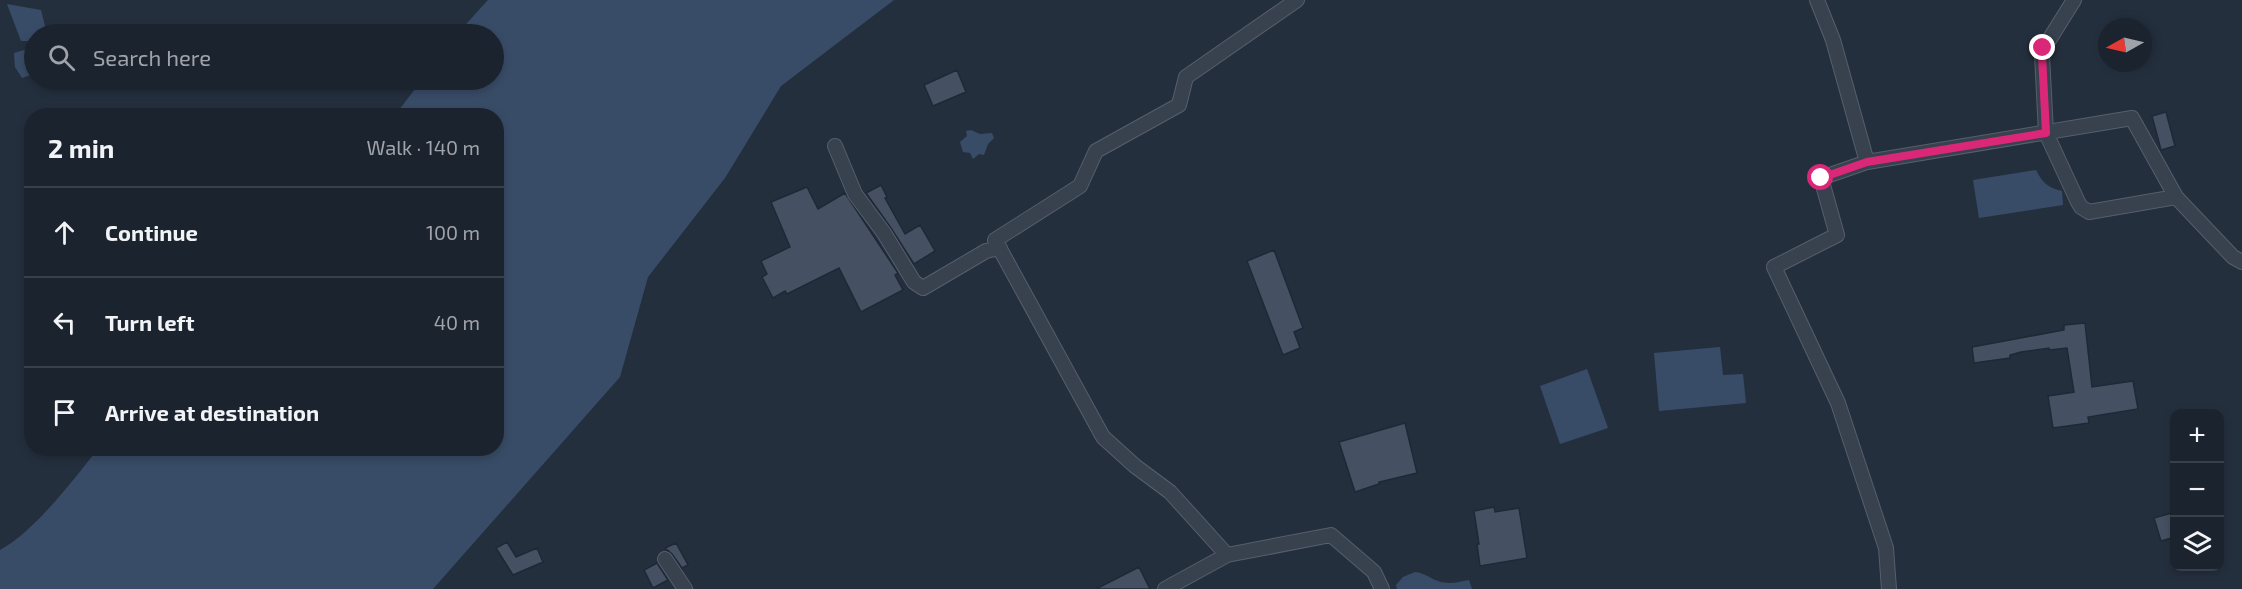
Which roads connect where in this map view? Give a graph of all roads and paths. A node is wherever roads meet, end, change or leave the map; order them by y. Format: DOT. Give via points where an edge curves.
graph roads {
  1 [pos="1297,0"];
  2 [pos="1817,0"];
  3 [pos="2074,0"];
  4 [pos="2046,133"];
  5 [pos="835,146"];
  6 [pos="1867,162"];
  7 [pos="2176,197"];
  8 [pos="1000,248"];
  9 [pos="2242,262"];
  10 [pos="1227,555"];
  11 [pos="665,559"];
  12 [pos="685,589"];
  13 [pos="1165,589"];
  14 [pos="1382,589"];
  15 [pos="1889,589"];
  1 -- 8 [label="street" via="1186,77 1179,105 1096,151 1080,186 995,240"];
  2 -- 6 [label="street" via="1833,40"];
  3 -- 4 [label="street" via="2042,51"];
  4 -- 6 [label="street"];
  4 -- 7 [label="street" via="2132,118"];
  4 -- 7 [label="street" via="2078,202 2089,212"];
  5 -- 8 [label="street" via="855,195 914,282 923,288 986,250"];
  6 -- 15 [label="street" via="1821,178 1837,235 1774,267 1838,403 1886,548"];
  7 -- 9 [label="street"];
  8 -- 10 [label="street" via="1103,437 1170,492"];
  10 -- 13 [label="street"];
  10 -- 14 [label="street" via="1331,535 1374,572"];
  11 -- 12 [label="street"];
}
